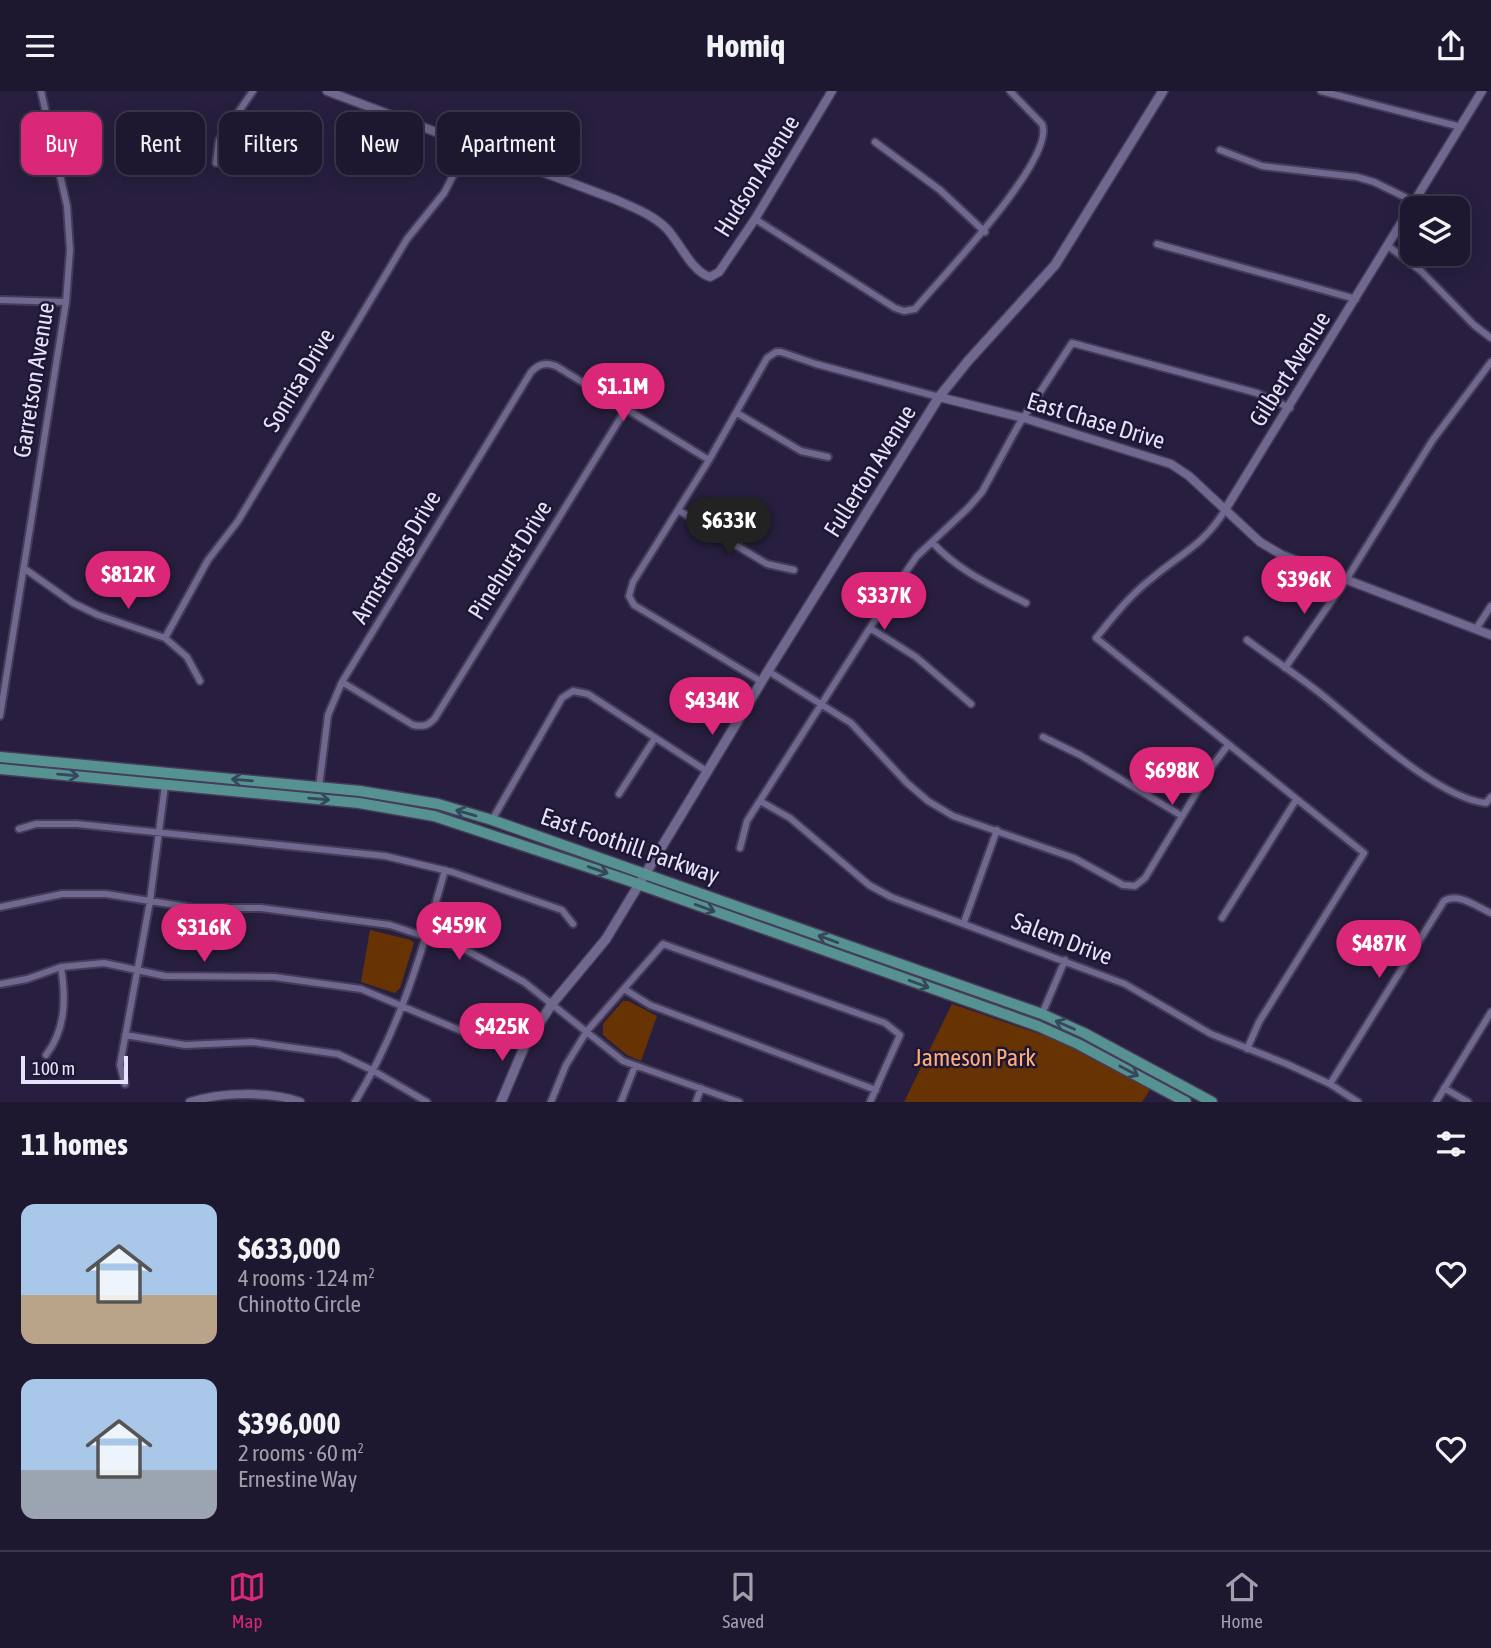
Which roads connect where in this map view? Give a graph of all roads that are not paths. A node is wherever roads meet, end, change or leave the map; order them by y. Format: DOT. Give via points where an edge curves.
graph roads {
  1 [pos="41,91"];
  2 [pos="253,91"];
  3 [pos="327,91"];
  4 [pos="832,91"];
  5 [pos="1010,91"];
  6 [pos="1163,91"];
  7 [pos="1321,91"];
  8 [pos="1482,91"];
  9 [pos="1461,128"];
  10 [pos="437,132"];
  11 [pos="875,142"];
  12 [pos="1220,150"];
  13 [pos="216,163"];
  14 [pos="453,175"];
  15 [pos="548,175"];
  16 [pos="1403,196"];
  17 [pos="1419,196"];
  18 [pos="755,219"];
  19 [pos="1400,226"];
  20 [pos="985,232"];
  21 [pos="1157,244"];
  22 [pos="1388,246"];
  23 [pos="1356,299"];
  24 [pos="0,300"];
  25 [pos="66,302"];
  26 [pos="1491,338"];
  27 [pos="1491,362"];
  28 [pos="939,397"];
  29 [pos="1290,408"];
  30 [pos="626,409"];
  31 [pos="737,413"];
  32 [pos="1024,418"];
  33 [pos="828,457"];
  34 [pos="709,460"];
  35 [pos="678,510"];
  36 [pos="1225,510"];
  37 [pos="932,542"];
  38 [pos="25,569"];
  39 [pos="794,570"];
  40 [pos="1346,580"];
  41 [pos="1027,603"];
  42 [pos="1491,605"];
  43 [pos="870,628"];
  44 [pos="1476,629"];
  45 [pos="1491,635"];
  46 [pos="165,638"];
  47 [pos="1247,640"];
  48 [pos="1284,668"];
  49 [pos="768,671"];
  50 [pos="200,681"];
  51 [pos="342,682"];
  52 [pos="762,682"];
  53 [pos="971,703"];
  54 [pos="822,706"];
  55 [pos="0,716"];
  56 [pos="1043,737"];
  57 [pos="655,738"];
  58 [pos="1228,745"];
  59 [pos="0,757"];
  60 [pos="0,769"];
  61 [pos="708,772"];
  62 [pos="165,785"];
  63 [pos="318,787"];
  64 [pos="620,793"];
  65 [pos="1296,800"];
  66 [pos="1488,800"];
  67 [pos="760,801"];
  68 [pos="1182,816"];
  69 [pos="492,820"];
  70 [pos="19,829"];
  71 [pos="997,830"];
  72 [pos="160,832"];
  73 [pos="740,848"];
  74 [pos="444,870"];
  75 [pos="647,874"];
  76 [pos="640,885"];
  77 [pos="150,901"];
  78 [pos="0,907"];
  79 [pos="1491,913"];
  80 [pos="1222,918"];
  81 [pos="964,922"];
  82 [pos="573,924"];
  83 [pos="426,937"];
  84 [pos="1065,960"];
  85 [pos="61,967"];
  86 [pos="137,969"];
  87 [pos="0,984"];
  88 [pos="624,989"];
  89 [pos="552,1004"];
  90 [pos="403,1006"];
  91 [pos="1491,1012"];
  92 [pos="1042,1014"];
  93 [pos="587,1031"];
  94 [pos="464,1032"];
  95 [pos="125,1035"];
  96 [pos="1247,1049"];
  97 [pos="46,1055"];
  98 [pos="635,1066"];
  99 [pos="374,1071"];
  100 [pos="125,1084"];
  101 [pos="1331,1084"];
  102 [pos="1444,1088"];
  103 [pos="701,1089"];
  104 [pos="876,1090"];
  105 [pos="190,1102"];
  106 [pos="300,1102"];
  107 [pos="355,1102"];
  108 [pos="427,1102"];
  109 [pos="501,1102"];
  110 [pos="551,1102"];
  111 [pos="621,1102"];
  112 [pos="696,1102"];
  113 [pos="739,1102"];
  114 [pos="870,1102"];
  115 [pos="1186,1102"];
  116 [pos="1212,1102"];
  117 [pos="1358,1102"];
  118 [pos="1436,1102"];
  119 [pos="1468,1102"];
  1 -- 25 [label="street, Garretson Avenue" via="67,206"];
  2 -- 13 [label="street" via="219,140"];
  3 -- 10 [label="street"];
  4 -- 18 [label="street, Hudson Avenue"];
  5 -- 20 [label="street" via="1045,131 1040,150"];
  6 -- 28 [label="main road, Fullerton Avenue" via="1055,265"];
  7 -- 9 [label="street"];
  8 -- 9 [label="street, Gilbert Avenue"];
  9 -- 17 [label="street, Gilbert Avenue"];
  11 -- 20 [label="street" via="940,190"];
  12 -- 16 [label="street" via="1262,166 1357,177"];
  14 -- 46 [label="street, Sonrisa Drive" via="407,239"];
  15 -- 18 [label="street, Hudson Avenue" via="650,215 666,228 698,272 710,277 719,272"];
  18 -- 20 [label="street" via="904,311 915,309"];
  19 -- 22 [label="street, Gilbert Avenue"];
  21 -- 23 [label="street"];
  22 -- 23 [label="street, Gilbert Avenue"];
  22 -- 26 [label="street"];
  23 -- 29 [label="street, Gilbert Avenue"];
  24 -- 25 [label="street"];
  25 -- 38 [label="street, Garretson Avenue"];
  27 -- 40 [label="street" via="1432,441"];
  28 -- 31 [label="street, East Chase Drive" via="776,352 767,358"];
  28 -- 32 [label="street, East Chase Drive"];
  28 -- 49 [label="main road, Fullerton Avenue"];
  29 -- 32 [label="street" via="1258,393 1072,343"];
  29 -- 36 [label="street, Gilbert Avenue"];
  30 -- 34 [label="street"];
  30 -- 51 [label="street, Pinehurst Drive" via="435,718 422,727 413,725"];
  30 -- 51 [label="street, Armstrongs Drive" via="556,366 543,364 531,372"];
  31 -- 33 [label="street" via="801,451"];
  31 -- 34 [label="street"];
  32 -- 36 [label="street, East Chase Drive" via="1171,464"];
  32 -- 37 [label="street" via="982,492"];
  34 -- 35 [label="street"];
  35 -- 39 [label="street" via="767,564"];
  35 -- 52 [label="street" via="629,596 634,605"];
  36 -- 40 [label="street, East Chase Drive" via="1282,555"];
  36 -- 58 [label="street, Gilbert Avenue" via="1191,550 1125,601 1096,638"];
  37 -- 41 [label="street" via="970,574"];
  37 -- 43 [label="street" via="917,556"];
  38 -- 46 [label="street" via="73,603"];
  38 -- 55 [label="street, Garretson Avenue"];
  40 -- 44 [label="street, East Chase Drive"];
  40 -- 48 [label="street"];
  42 -- 44 [label="street"];
  43 -- 53 [label="street" via="916,657"];
  43 -- 54 [label="street"];
  44 -- 45 [label="street, East Chase Drive"];
  46 -- 50 [label="street" via="187,657"];
  47 -- 48 [label="street"];
  48 -- 66 [label="street" via="1429,778 1473,801"];
  49 -- 52 [label="main road, Fullerton Avenue"];
  49 -- 54 [label="street"];
  51 -- 63 [label="street, Armstrongs Drive" via="328,715"];
  52 -- 61 [label="main road, Fullerton Avenue"];
  54 -- 67 [label="street"];
  54 -- 71 [label="street" via="851,723 928,801 953,816"];
  56 -- 68 [label="street"];
  57 -- 61 [label="street"];
  57 -- 64 [label="street"];
  57 -- 69 [label="street" via="588,694 566,693"];
  58 -- 65 [label="street"];
  58 -- 68 [label="street"];
  63 -- 59 [label="main road, East Foothill Parkway, one-way"];
  60 -- 62 [label="main road, East Foothill Parkway, one-way"];
  61 -- 75 [label="main road, Fullerton Avenue"];
  62 -- 72 [label="street"];
  62 -- 76 [label="main road, East Foothill Parkway, one-way" via="359,803 435,816"];
  69 -- 63 [label="main road, East Foothill Parkway, one-way" via="399,796"];
  65 -- 80 [label="street"];
  65 -- 96 [label="street" via="1364,853 1259,1021"];
  67 -- 73 [label="street" via="747,821"];
  67 -- 81 [label="street, Salem Drive" via="790,818 869,884 891,897"];
  68 -- 71 [label="street" via="1135,886 1123,885 1074,858"];
  69 -- 75 [label="main road, East Foothill Parkway"];
  70 -- 72 [label="street" via="36,824 77,824"];
  71 -- 81 [label="street"];
  72 -- 74 [label="street" via="385,856"];
  72 -- 77 [label="street"];
  74 -- 82 [label="street" via="562,910"];
  74 -- 83 [label="street"];
  75 -- 76 [label="main road, Fullerton Avenue"];
  92 -- 75 [label="main road, East Foothill Parkway, one-way"];
  76 -- 89 [label="main road, Fullerton Avenue" via="606,939"];
  76 -- 115 [label="main road, East Foothill Parkway, one-way" via="1038,1026"];
  77 -- 78 [label="street" via="62,894"];
  77 -- 83 [label="street" via="334,916 390,925"];
  77 -- 86 [label="street"];
  79 -- 101 [label="street" via="1459,898 1444,901"];
  81 -- 84 [label="street, Salem Drive"];
  83 -- 89 [label="street" via="488,961"];
  83 -- 90 [label="street"];
  84 -- 92 [label="street"];
  84 -- 96 [label="street, Salem Drive" via="1125,984 1211,1034"];
  85 -- 86 [label="street" via="104,963"];
  85 -- 87 [label="street"];
  85 -- 97 [label="street" via="65,995 57,1041"];
  86 -- 90 [label="street" via="165,976 244,975 361,989"];
  86 -- 95 [label="street"];
  88 -- 93 [label="street"];
  88 -- 104 [label="street" via="650,1005"];
  88 -- 104 [label="street" via="663,944 885,1023 900,1035"];
  89 -- 93 [label="street"];
  89 -- 109 [label="main road, Fullerton Avenue" via="525,1045"];
  90 -- 94 [label="street"];
  90 -- 99 [label="street"];
  91 -- 102 [label="street"];
  116 -- 92 [label="main road, East Foothill Parkway, one-way"];
  93 -- 98 [label="street"];
  93 -- 110 [label="street"];
  95 -- 99 [label="street" via="185,1045 251,1042 338,1054"];
  95 -- 100 [label="street" via="120,1065"];
  96 -- 101 [label="street, Salem Drive"];
  98 -- 103 [label="street"];
  98 -- 111 [label="street"];
  99 -- 107 [label="street"];
  99 -- 108 [label="street"];
  101 -- 117 [label="street, Salem Drive"];
  102 -- 118 [label="street"];
  102 -- 119 [label="street"];
  103 -- 112 [label="street"];
  103 -- 113 [label="street"];
  104 -- 114 [label="street"];
  105 -- 106 [label="street" via="237,1094"];
}
